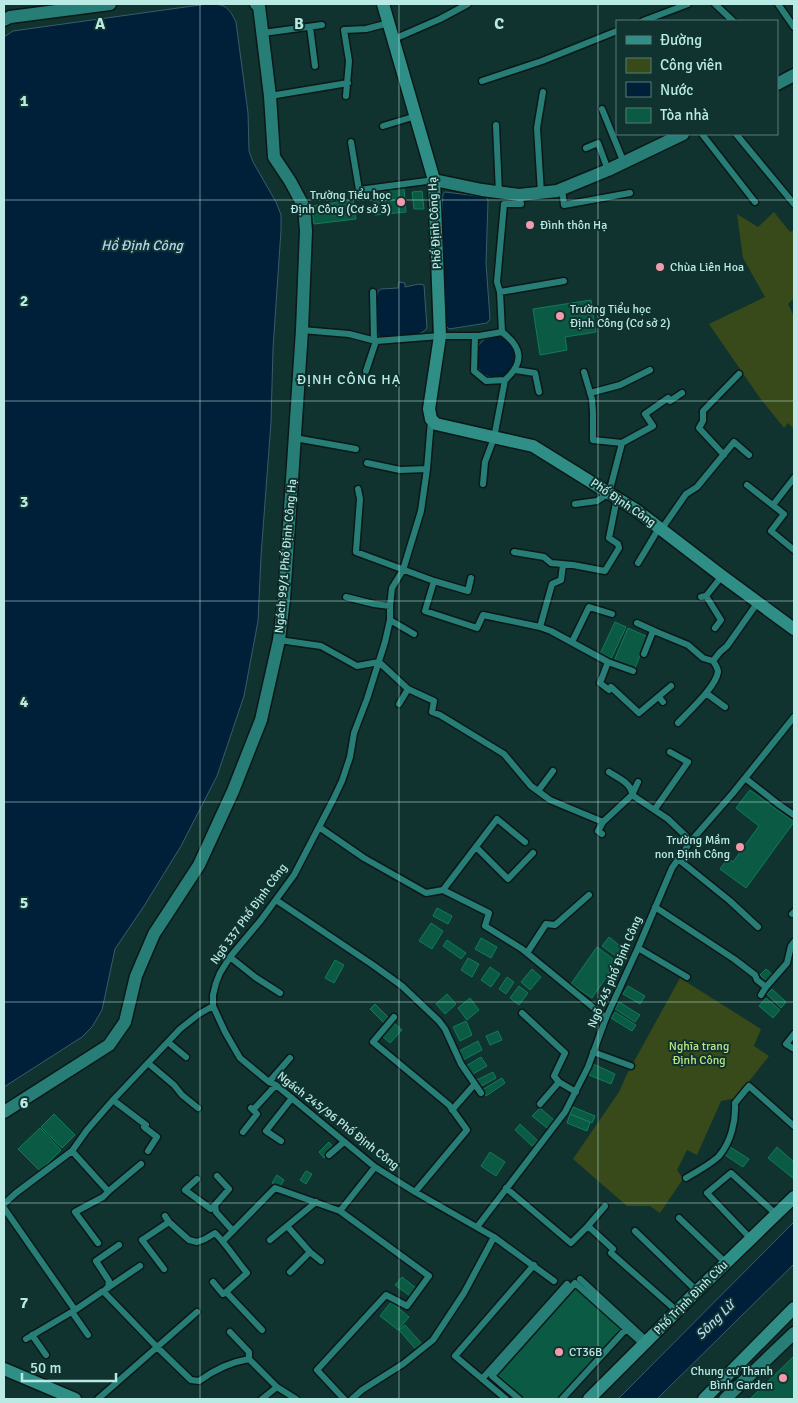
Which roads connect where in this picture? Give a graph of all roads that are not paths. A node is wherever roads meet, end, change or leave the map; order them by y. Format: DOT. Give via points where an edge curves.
graph roads {
  1 [pos="110,4"];
  2 [pos="383,4"];
  3 [pos="468,4"];
  4 [pos="688,4"];
  5 [pos="715,4"];
  6 [pos="778,4"];
  7 [pos="258,5"];
  8 [pos="659,19"];
  9 [pos="4,20"];
  10 [pos="732,20"];
  11 [pos="389,23"];
  12 [pos="322,26"];
  13 [pos="310,27"];
  14 [pos="794,27"];
  15 [pos="616,31"];
  16 [pos="263,33"];
  17 [pos="394,38"];
  18 [pos="315,66"];
  19 [pos="794,75"];
  20 [pos="482,81"];
  21 [pos="348,83"];
  22 [pos="778,83"];
  23 [pos="543,92"];
  24 [pos="270,96"];
  25 [pos="346,96"];
  26 [pos="602,109"];
  27 [pos="416,116"];
  28 [pos="496,125"];
  29 [pos="383,126"];
  30 [pos="678,135"];
  31 [pos="703,135"];
  32 [pos="737,135"];
  33 [pos="351,142"];
  34 [pos="586,148"];
  35 [pos="624,163"];
  36 [pos="608,170"];
  37 [pos="434,180"];
  38 [pos="562,189"];
  39 [pos="500,193"];
  40 [pos="541,193"];
  41 [pos="630,193"];
  42 [pos="519,195"];
  43 [pos="794,201"];
  44 [pos="755,202"];
  45 [pos="564,281"];
  46 [pos="373,292"];
  47 [pos="500,292"];
  48 [pos="302,330"];
  49 [pos="502,332"];
  50 [pos="440,336"];
  51 [pos="475,336"];
  52 [pos="375,340"];
  53 [pos="515,370"];
  54 [pos="650,370"];
  55 [pos="366,371"];
  56 [pos="584,372"];
  57 [pos="739,374"];
  58 [pos="505,380"];
  59 [pos="539,392"];
  60 [pos="590,392"];
  61 [pos="682,393"];
  62 [pos="431,419"];
  63 [pos="295,438"];
  64 [pos="494,438"];
  65 [pos="622,443"];
  66 [pos="356,449"];
  67 [pos="724,455"];
  68 [pos="750,455"];
  69 [pos="367,463"];
  70 [pos="428,469"];
  71 [pos="794,478"];
  72 [pos="483,484"];
  73 [pos="747,485"];
  74 [pos="358,489"];
  75 [pos="613,495"];
  76 [pos="574,504"];
  77 [pos="773,505"];
  78 [pos="660,529"];
  79 [pos="794,550"];
  80 [pos="514,552"];
  81 [pos="638,562"];
  82 [pos="563,565"];
  83 [pos="403,570"];
  84 [pos="722,576"];
  85 [pos="471,578"];
  86 [pos="434,582"];
  87 [pos="346,597"];
  88 [pos="758,602"];
  89 [pos="390,606"];
  90 [pos="612,614"];
  91 [pos="390,620"];
  92 [pos="637,623"];
  93 [pos="540,627"];
  94 [pos="715,628"];
  95 [pos="794,629"];
  96 [pos="653,630"];
  97 [pos="414,634"];
  98 [pos="279,640"];
  99 [pos="572,642"];
  100 [pos="644,654"];
  101 [pos="713,661"];
  102 [pos="379,662"];
  103 [pos="608,662"];
  104 [pos="633,671"];
  105 [pos="671,686"];
  106 [pos="408,689"];
  107 [pos="706,693"];
  108 [pos="659,696"];
  109 [pos="664,702"];
  110 [pos="399,704"];
  111 [pos="725,707"];
  112 [pos="794,717"];
  113 [pos="678,723"];
  114 [pos="670,752"];
  115 [pos="553,771"];
  116 [pos="609,772"];
  117 [pos="744,778"];
  118 [pos="638,782"];
  119 [pos="538,791"];
  120 [pos="632,795"];
  121 [pos="655,809"];
  122 [pos="794,815"];
  123 [pos="603,822"];
  124 [pos="319,827"];
  125 [pos="602,834"];
  126 [pos="692,841"];
  127 [pos="524,842"];
  128 [pos="476,847"];
  129 [pos="533,853"];
  130 [pos="678,859"];
  131 [pos="443,890"];
  132 [pos="588,895"];
  133 [pos="276,900"];
  134 [pos="655,907"];
  135 [pos="758,927"];
  136 [pos="794,942"];
  137 [pos="638,948"];
  138 [pos="527,954"];
  139 [pos="230,957"];
  140 [pos="687,977"];
  141 [pos="766,987"];
  142 [pos="280,993"];
  143 [pos="761,995"];
  144 [pos="213,1006"];
  145 [pos="522,1013"];
  146 [pos="394,1017"];
  147 [pos="606,1018"];
  148 [pos="794,1034"];
  149 [pos="168,1042"];
  150 [pos="794,1049"];
  151 [pos="593,1052"];
  152 [pos="186,1057"];
  153 [pos="290,1058"];
  154 [pos="148,1063"];
  155 [pos="631,1066"];
  156 [pos="559,1082"];
  157 [pos="273,1084"];
  158 [pos="474,1084"];
  159 [pos="576,1092"];
  160 [pos="481,1093"];
  161 [pos="292,1098"];
  162 [pos="113,1100"];
  163 [pos="540,1104"];
  164 [pos="198,1108"];
  165 [pos="452,1110"];
  166 [pos="4,1112"];
  167 [pos="794,1126"];
  168 [pos="243,1132"];
  169 [pos="280,1141"];
  170 [pos="344,1142"];
  171 [pos="72,1151"];
  172 [pos="148,1151"];
  173 [pos="328,1155"];
  174 [pos="140,1164"];
  175 [pos="375,1167"];
  176 [pos="217,1176"];
  177 [pos="686,1178"];
  178 [pos="197,1179"];
  179 [pos="506,1188"];
  180 [pos="108,1191"];
  181 [pos="415,1192"];
  182 [pos="794,1197"];
  183 [pos="316,1202"];
  184 [pos="4,1204"];
  185 [pos="214,1205"];
  186 [pos="605,1206"];
  187 [pos="4,1208"];
  188 [pos="340,1210"];
  189 [pos="776,1215"];
  190 [pos="680,1218"];
  191 [pos="287,1226"];
  192 [pos="588,1226"];
  193 [pos="477,1227"];
  194 [pos="233,1231"];
  195 [pos="635,1231"];
  196 [pos="494,1237"];
  197 [pos="751,1239"];
  198 [pos="270,1240"];
  199 [pos="223,1241"];
  200 [pos="98,1243"];
  201 [pos="120,1245"];
  202 [pos="310,1252"];
  203 [pos="321,1261"];
  204 [pos="726,1263"];
  205 [pos="140,1266"];
  206 [pos="534,1266"];
  207 [pos="164,1269"];
  208 [pos="290,1272"];
  209 [pos="580,1279"];
  210 [pos="554,1281"];
  211 [pos="213,1282"];
  212 [pos="567,1284"];
  213 [pos="106,1290"];
  214 [pos="698,1291"];
  215 [pos="226,1292"];
  216 [pos="794,1308"];
  217 [pos="73,1311"];
  218 [pos="677,1311"];
  219 [pos="197,1312"];
  220 [pos="626,1329"];
  221 [pos="262,1330"];
  222 [pos="230,1332"];
  223 [pos="794,1333"];
  224 [pos="88,1335"];
  225 [pos="645,1342"];
  226 [pos="157,1347"];
  227 [pos="46,1355"];
  228 [pos="249,1359"];
  229 [pos="4,1369"];
  230 [pos="482,1379"];
  231 [pos="277,1387"];
  232 [pos="75,1399"];
  233 [pos="98,1399"];
  234 [pos="262,1399"];
  235 [pos="296,1399"];
  236 [pos="344,1399"];
  237 [pos="352,1399"];
  238 [pos="506,1399"];
  239 [pos="519,1399"];
  240 [pos="562,1399"];
  241 [pos="589,1399"];
  242 [pos="704,1399"];
  243 [pos="726,1399"];
  1 -- 9 [label="street"];
  2 -- 11 [label="street, Phố Định Công Hạ"];
  3 -- 17 [label="lane"];
  4 -- 8 [label="lane"];
  5 -- 10 [label="lane"];
  6 -- 14 [label="lane"];
  7 -- 16 [label="street, Ngách 99/1 Phố Định Công Hạ"];
  11 -- 17 [label="street, Phố Định Công Hạ"];
  11 -- 21 [label="lane" via="344,30 349,61"];
  12 -- 13 [label="lane"];
  13 -- 16 [label="lane"];
  13 -- 18 [label="lane"];
  15 -- 20 [label="lane"];
  16 -- 24 [label="street, Ngách 99/1 Phố Định Công Hạ"];
  17 -- 27 [label="street, Phố Định Công Hạ"];
  19 -- 22 [label="street"];
  21 -- 24 [label="lane"];
  21 -- 25 [label="lane"];
  23 -- 40 [label="lane" via="537,128"];
  24 -- 48 [label="street, Ngách 99/1 Phố Định Công Hạ" via="274,157 304,207"];
  26 -- 35 [label="lane"];
  27 -- 29 [label="lane"];
  27 -- 37 [label="street, Phố Định Công Hạ"];
  28 -- 39 [label="lane"];
  30 -- 35 [label="street"];
  31 -- 44 [label="lane"];
  32 -- 43 [label="lane"];
  33 -- 37 [label="lane" via="359,190"];
  34 -- 36 [label="lane" via="598,143"];
  35 -- 36 [label="street"];
  36 -- 38 [label="street"];
  37 -- 39 [label="street"];
  37 -- 50 [label="street, Phố Định Công Hạ"];
  38 -- 40 [label="street"];
  38 -- 41 [label="lane" via="564,205"];
  39 -- 42 [label="street"];
  40 -- 42 [label="street"];
  42 -- 47 [label="lane" via="521,204 504,204 497,282"];
  45 -- 47 [label="lane"];
  46 -- 52 [label="lane"];
  47 -- 49 [label="lane"];
  48 -- 52 [label="lane"];
  48 -- 63 [label="street, Ngách 99/1 Phố Định Công Hạ"];
  49 -- 51 [label="lane"];
  49 -- 53 [label="lane" via="516,346 519,360"];
  50 -- 51 [label="lane"];
  50 -- 52 [label="lane"];
  50 -- 62 [label="street, Phố Định Công Hạ" via="429,409"];
  51 -- 58 [label="lane" via="474,371 486,381"];
  52 -- 55 [label="lane"];
  53 -- 58 [label="lane"];
  53 -- 59 [label="lane" via="535,373"];
  54 -- 60 [label="lane" via="620,385"];
  56 -- 60 [label="lane"];
  57 -- 67 [label="lane" via="703,410 699,428"];
  58 -- 64 [label="lane"];
  60 -- 65 [label="lane" via="594,412 593,440"];
  61 -- 65 [label="lane" via="670,401 668,398 645,414 653,426"];
  62 -- 64 [label="street, Phố Định Công" via="436,424"];
  62 -- 70 [label="lane, Ngõ 337 Phố Định Công"];
  63 -- 66 [label="lane"];
  63 -- 98 [label="street, Ngách 99/1 Phố Định Công Hạ"];
  64 -- 72 [label="lane" via="485,462"];
  64 -- 75 [label="street, Phố Định Công" via="533,446"];
  65 -- 75 [label="lane"];
  67 -- 68 [label="lane" via="734,442"];
  67 -- 78 [label="lane" via="697,488 686,494"];
  69 -- 70 [label="lane" via="400,470"];
  70 -- 83 [label="lane, Ngõ 337 Phố Định Công"];
  71 -- 77 [label="lane"];
  73 -- 77 [label="lane"];
  74 -- 83 [label="lane" via="356,552"];
  75 -- 76 [label="lane"];
  75 -- 78 [label="street, Phố Định Công"];
  75 -- 82 [label="lane" via="609,538 620,548 605,571"];
  77 -- 79 [label="lane" via="784,514 771,532"];
  78 -- 81 [label="lane"];
  78 -- 84 [label="street, Phố Định Công"];
  80 -- 82 [label="lane" via="544,557 551,563"];
  82 -- 93 [label="lane" via="561,580 552,584"];
  83 -- 86 [label="lane"];
  83 -- 89 [label="lane, Ngõ 337 Phố Định Công" via="392,588"];
  84 -- 88 [label="street, Phố Định Công"];
  84 -- 94 [label="lane" via="703,597 721,620"];
  85 -- 86 [label="lane" via="468,591"];
  86 -- 93 [label="lane" via="425,611 477,628 483,615"];
  87 -- 89 [label="lane"];
  88 -- 95 [label="street, Phố Định Công"];
  88 -- 101 [label="lane"];
  89 -- 91 [label="lane, Ngõ 337 Phố Định Công"];
  90 -- 99 [label="lane" via="589,607"];
  91 -- 97 [label="lane"];
  91 -- 102 [label="lane, Ngõ 337 Phố Định Công"];
  92 -- 96 [label="lane"];
  93 -- 99 [label="lane"];
  96 -- 100 [label="lane"];
  96 -- 101 [label="lane" via="688,645 703,658"];
  98 -- 102 [label="lane" via="321,646 357,666"];
  98 -- 166 [label="street, Ngách 99/1 Phố Định Công Hạ" via="261,720 233,791 198,865 154,934 136,976 125,1022 109,1045"];
  99 -- 103 [label="lane"];
  101 -- 107 [label="lane" via="718,671"];
  102 -- 106 [label="lane"];
  102 -- 124 [label="lane, Ngõ 337 Phố Định Công" via="354,733 342,781"];
  103 -- 104 [label="lane"];
  103 -- 108 [label="lane" via="600,683 609,690 611,686 640,713"];
  105 -- 108 [label="lane"];
  106 -- 110 [label="lane"];
  106 -- 119 [label="lane" via="434,701 432,712 504,754"];
  107 -- 111 [label="lane"];
  107 -- 113 [label="lane"];
  108 -- 109 [label="lane"];
  112 -- 117 [label="lane, Ngõ 245 phố Định Công"];
  114 -- 121 [label="lane" via="688,762"];
  115 -- 119 [label="lane"];
  116 -- 120 [label="lane" via="629,785"];
  117 -- 122 [label="lane"];
  117 -- 126 [label="lane, Ngõ 245 phố Định Công"];
  118 -- 120 [label="lane"];
  119 -- 123 [label="lane" via="550,800"];
  120 -- 121 [label="lane"];
  120 -- 123 [label="lane"];
  121 -- 126 [label="lane"];
  123 -- 125 [label="lane" via="598,831"];
  124 -- 131 [label="lane" via="364,858 426,893"];
  124 -- 133 [label="lane, Ngõ 337 Phố Định Công" via="294,875"];
  126 -- 130 [label="lane, Ngõ 245 phố Định Công"];
  127 -- 128 [label="lane" via="497,819"];
  128 -- 129 [label="lane" via="508,879"];
  128 -- 131 [label="lane"];
  130 -- 134 [label="lane, Ngõ 245 phố Định Công"];
  130 -- 135 [label="lane"];
  131 -- 138 [label="lane" via="489,913 485,926"];
  132 -- 138 [label="lane" via="555,925 546,924"];
  133 -- 139 [label="lane, Ngõ 337 Phố Định Công"];
  133 -- 158 [label="lane" via="402,986 445,1029"];
  134 -- 137 [label="lane, Ngõ 245 phố Định Công"];
  134 -- 141 [label="lane" via="734,959"];
  136 -- 141 [label="lane" via="787,963"];
  137 -- 140 [label="lane"];
  137 -- 147 [label="lane, Ngõ 245 phố Định Công"];
  138 -- 147 [label="lane"];
  139 -- 142 [label="lane"];
  139 -- 144 [label="lane, Ngõ 337 Phố Định Công" via="216,983"];
  141 -- 143 [label="lane"];
  144 -- 149 [label="lane" via="188,1022"];
  144 -- 157 [label="lane, Ngách 245/96 Phố Định Công" via="240,1058"];
  145 -- 156 [label="lane" via="565,1053 554,1076"];
  146 -- 165 [label="lane" via="372,1042"];
  147 -- 151 [label="lane, Ngõ 245 phố Định Công"];
  148 -- 150 [label="lane" via="786,1044"];
  149 -- 152 [label="lane"];
  149 -- 154 [label="lane"];
  151 -- 155 [label="lane"];
  151 -- 159 [label="lane, Ngõ 245 phố Định Công"];
  153 -- 157 [label="lane"];
  154 -- 162 [label="lane"];
  154 -- 164 [label="lane"];
  156 -- 159 [label="lane"];
  156 -- 163 [label="lane"];
  157 -- 161 [label="lane, Ngách 245/96 Phố Định Công"];
  157 -- 168 [label="lane" via="252,1109 257,1114"];
  158 -- 160 [label="lane"];
  158 -- 165 [label="lane"];
  159 -- 179 [label="lane, Ngõ 245 phố Định Công" via="565,1112"];
  161 -- 169 [label="lane" via="266,1130"];
  161 -- 170 [label="lane, Ngách 245/96 Phố Định Công"];
  162 -- 171 [label="lane"];
  162 -- 172 [label="lane" via="146,1125 144,1127 157,1138"];
  165 -- 181 [label="lane" via="467,1130"];
  167 -- 177 [label="lane" via="749,1086 735,1103 733,1130 719,1156"];
  170 -- 173 [label="lane"];
  170 -- 175 [label="lane, Ngách 245/96 Phố Định Công"];
  171 -- 180 [label="lane"];
  171 -- 184 [label="lane"];
  174 -- 180 [label="lane"];
  175 -- 181 [label="lane, Ngách 245/96 Phố Định Công"];
  175 -- 188 [label="lane"];
  176 -- 185 [label="lane" via="229,1189"];
  178 -- 185 [label="lane" via="185,1190 210,1210"];
  179 -- 192 [label="lane" via="571,1242"];
  179 -- 193 [label="lane, Ngõ 245 phố Định Công"];
  180 -- 200 [label="lane" via="75,1212"];
  181 -- 193 [label="lane, Ngách 245/96 Phố Định Công"];
  182 -- 189 [label="street, Phố Trịnh Đình Cửu"];
  183 -- 188 [label="lane"];
  183 -- 191 [label="lane"];
  183 -- 194 [label="lane" via="275,1188"];
  185 -- 194 [label="lane" via="216,1212"];
  186 -- 192 [label="lane"];
  187 -- 217 [label="lane"];
  188 -- 236 [label="lane" via="429,1276 407,1306 386,1296 317,1370"];
  189 -- 197 [label="street, Phố Trịnh Đình Cửu"];
  189 -- 197 [label="lane" via="731,1172 707,1193"];
  190 -- 204 [label="lane"];
  191 -- 198 [label="lane"];
  191 -- 202 [label="lane"];
  192 -- 218 [label="lane"];
  193 -- 196 [label="lane"];
  194 -- 199 [label="lane"];
  195 -- 214 [label="lane"];
  196 -- 206 [label="lane"];
  196 -- 237 [label="lane" via="464,1293 433,1340"];
  197 -- 204 [label="street, Phố Trịnh Đình Cửu"];
  199 -- 207 [label="lane" via="215,1233 197,1242 189,1240 167,1219 142,1240"];
  199 -- 215 [label="lane" via="247,1273"];
  201 -- 213 [label="lane" via="96,1261 109,1280"];
  202 -- 203 [label="lane"];
  202 -- 208 [label="lane"];
  204 -- 214 [label="street, Phố Trịnh Đình Cửu"];
  205 -- 213 [label="lane"];
  206 -- 210 [label="lane"];
  206 -- 230 [label="lane" via="455,1356"];
  209 -- 225 [label="lane"];
  211 -- 215 [label="lane" via="223,1294"];
  212 -- 230 [label="lane"];
  213 -- 217 [label="lane"];
  213 -- 226 [label="lane"];
  214 -- 218 [label="street, Phố Trịnh Đình Cửu"];
  215 -- 221 [label="lane"];
  216 -- 242 [label="street"];
  217 -- 224 [label="lane"];
  217 -- 227 [label="lane" via="29,1337"];
  218 -- 225 [label="street, Phố Trịnh Đình Cửu"];
  219 -- 226 [label="lane"];
  220 -- 225 [label="lane"];
  220 -- 239 [label="lane" via="574,1283 492,1376"];
  220 -- 240 [label="lane"];
  222 -- 228 [label="lane" via="249,1352"];
  223 -- 243 [label="street"];
  225 -- 241 [label="street, Phố Trịnh Đình Cửu"];
  226 -- 228 [label="lane" via="191,1380 199,1381 234,1361"];
  226 -- 233 [label="lane"];
  228 -- 231 [label="lane"];
  229 -- 232 [label="street"];
  230 -- 238 [label="lane"];
  231 -- 234 [label="lane"];
  231 -- 235 [label="lane"];
}
